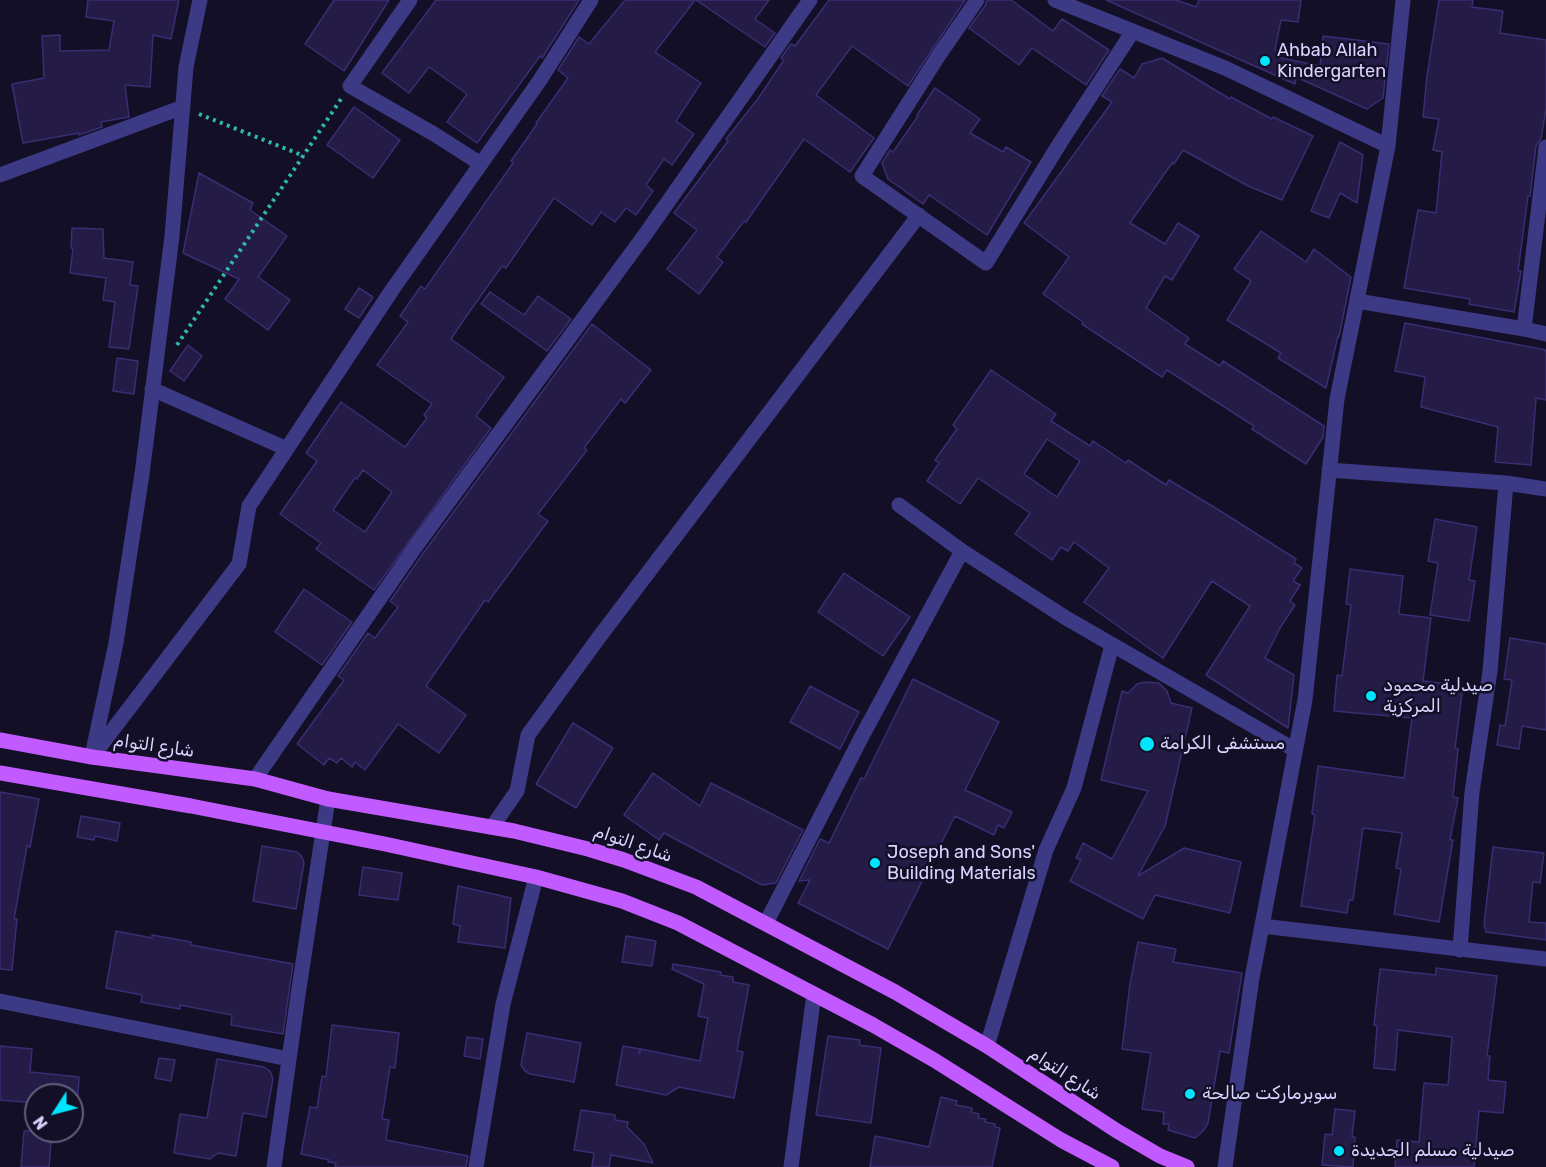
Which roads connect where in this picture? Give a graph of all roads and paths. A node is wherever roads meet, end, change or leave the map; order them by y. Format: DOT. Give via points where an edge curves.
graph roads {
  1 [pos="200,0"];
  2 [pos="411,0"];
  3 [pos="591,0"];
  4 [pos="810,0"];
  5 [pos="976,0"];
  6 [pos="1055,0"];
  7 [pos="1403,0"];
  8 [pos="1133,31"];
  9 [pos="350,86"];
  10 [pos="183,107"];
  11 [pos="1388,146"];
  12 [pos="1546,147"];
  13 [pos="304,156"];
  14 [pos="481,164"];
  15 [pos="0,175"];
  16 [pos="919,216"];
  17 [pos="1358,301"];
  18 [pos="1524,329"];
  19 [pos="1546,334"];
  20 [pos="174,350"];
  21 [pos="152,389"];
  22 [pos="287,449"];
  23 [pos="1329,470"];
  24 [pos="1506,483"];
  25 [pos="1546,489"];
  26 [pos="899,505"];
  27 [pos="962,551"];
  28 [pos="1112,645"];
  29 [pos="0,740"];
  30 [pos="1295,750"];
  31 [pos="92,757"];
  32 [pos="0,773"];
  33 [pos="255,779"];
  34 [pos="328,799"];
  35 [pos="492,827"];
  36 [pos="323,833"];
  37 [pos="536,877"];
  38 [pos="766,923"];
  39 [pos="1262,926"];
  40 [pos="1460,950"];
  41 [pos="1546,959"];
  42 [pos="814,994"];
  43 [pos="0,1001"];
  44 [pos="987,1046"];
  45 [pos="289,1059"];
  46 [pos="274,1167"];
  47 [pos="476,1167"];
  48 [pos="791,1167"];
  49 [pos="1112,1167"];
  50 [pos="1187,1167"];
  51 [pos="1225,1167"];
  1 -- 10 [label="street" via="186,67"];
  2 -- 9 [label="street"];
  3 -- 14 [label="street"];
  4 -- 33 [label="street" via="644,236 416,546"];
  5 -- 16 [label="street" via="862,176"];
  6 -- 8 [label="street"];
  7 -- 11 [label="street"];
  8 -- 11 [label="street" via="1225,68"];
  8 -- 16 [label="street" via="986,263"];
  9 -- 13 [label="path"];
  9 -- 14 [label="street"];
  10 -- 13 [label="path"];
  10 -- 15 [label="street"];
  10 -- 21 [label="street" via="172,236"];
  11 -- 17 [label="street"];
  12 -- 18 [label="street"];
  13 -- 20 [label="path"];
  14 -- 22 [label="street"];
  16 -- 35 [label="street" via="528,735 517,791"];
  17 -- 18 [label="street"];
  17 -- 23 [label="street" via="1337,399"];
  18 -- 19 [label="street"];
  21 -- 22 [label="street"];
  21 -- 31 [label="street" via="116,643"];
  22 -- 31 [label="street" via="249,506 239,564"];
  23 -- 24 [label="street"];
  23 -- 30 [label="street" via="1305,699"];
  24 -- 25 [label="street"];
  24 -- 40 [label="street" via="1490,671 1472,792"];
  26 -- 27 [label="street"];
  27 -- 28 [label="street"];
  27 -- 38 [label="street"];
  28 -- 30 [label="street"];
  28 -- 44 [label="street" via="1074,788 1046,850"];
  29 -- 31 [label="main road, شارع التوام"];
  30 -- 39 [label="street"];
  31 -- 33 [label="main road, شارع التوام"];
  32 -- 36 [label="main road"];
  33 -- 34 [label="main road, شارع التوام"];
  34 -- 35 [label="main road, شارع التوام"];
  34 -- 36 [label="street"];
  35 -- 38 [label="main road, شارع التوام" via="624,860 696,887"];
  36 -- 37 [label="main road"];
  36 -- 45 [label="street"];
  37 -- 42 [label="main road" via="622,901 678,923"];
  37 -- 47 [label="street" via="503,1004"];
  38 -- 44 [label="main road, شارع التوام"];
  39 -- 40 [label="street"];
  39 -- 51 [label="street"];
  40 -- 41 [label="street"];
  42 -- 48 [label="street"];
  42 -- 49 [label="main road"];
  43 -- 45 [label="street"];
  44 -- 50 [label="main road, شارع التوام" via="1117,1131"];
  45 -- 46 [label="street"];
}
